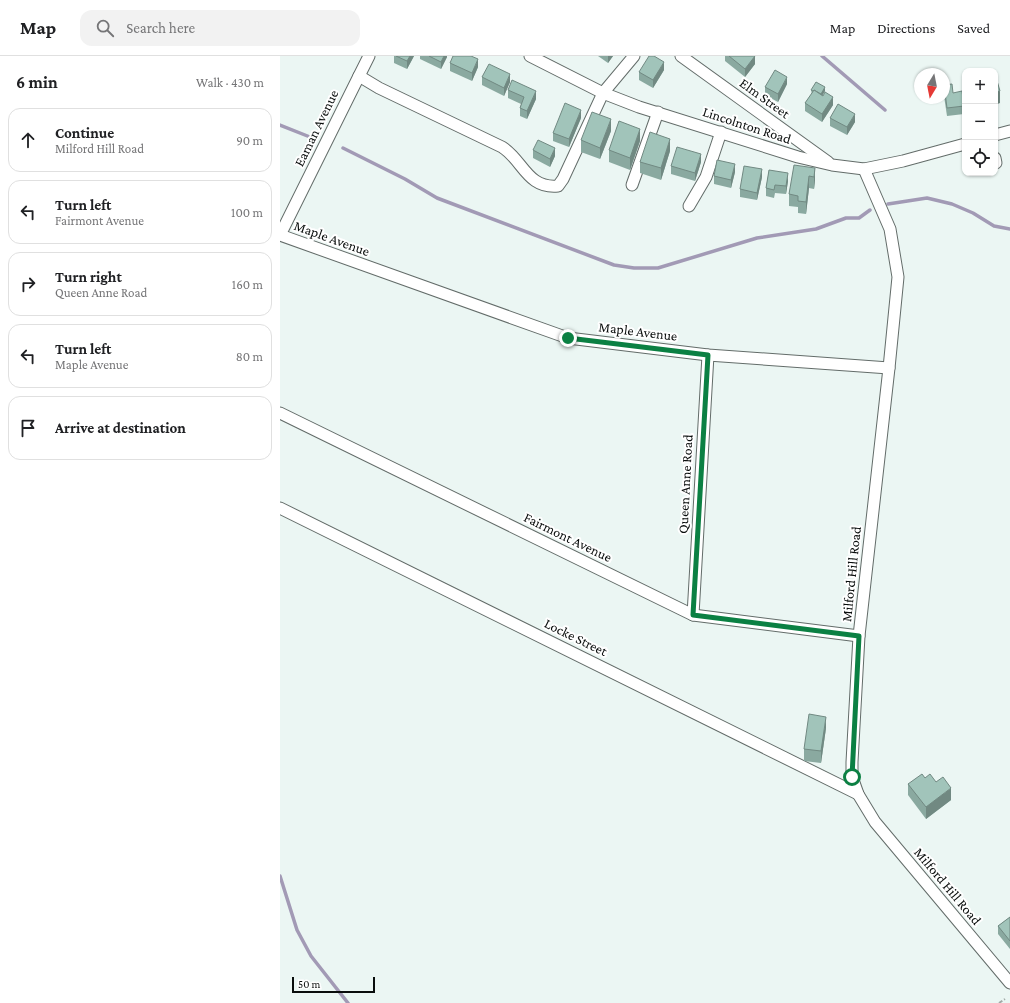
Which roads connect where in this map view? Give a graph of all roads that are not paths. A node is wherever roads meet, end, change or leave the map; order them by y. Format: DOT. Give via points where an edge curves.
graph roads {
  1 [pos="369,56"];
  2 [pos="530,56"];
  3 [pos="634,56"];
  4 [pos="681,56"];
  5 [pos="359,76"];
  6 [pos="603,93"];
  7 [pos="658,112"];
  8 [pos="1010,131"];
  9 [pos="721,132"];
  10 [pos="998,135"];
  11 [pos="962,145"];
  12 [pos="832,165"];
  13 [pos="864,169"];
  14 [pos="632,185"];
  15 [pos="689,206"];
  16 [pos="280,236"];
  17 [pos="708,355"];
  18 [pos="889,368"];
  19 [pos="280,413"];
  20 [pos="280,508"];
  21 [pos="693,615"];
  22 [pos="859,636"];
  23 [pos="858,794"];
  24 [pos="1010,983"];
  1 -- 5 [label="street, Eaman Avenue"];
  2 -- 6 [label="street, Lincolnton Road"];
  3 -- 6 [label="street"];
  4 -- 12 [label="street, Elm Street"];
  5 -- 6 [label="street" via="502,147 510,152 526,173 549,186 558,186 563,179"];
  5 -- 16 [label="street, Eaman Avenue"];
  6 -- 7 [label="street, Lincolnton Road"];
  7 -- 9 [label="street, Lincolnton Road"];
  7 -- 14 [label="street"];
  8 -- 10 [label="street"];
  9 -- 12 [label="street, Lincolnton Road" via="798,157"];
  9 -- 15 [label="street" via="706,177"];
  11 -- 13 [label="street, Lincolnton Road"];
  12 -- 13 [label="street, Lincolnton Road"];
  13 -- 18 [label="street, Milford Hill Road" via="890,228 898,277"];
  16 -- 17 [label="street, Maple Avenue" via="568,338"];
  17 -- 18 [label="street, Maple Avenue"];
  17 -- 21 [label="street, Queen Anne Road"];
  18 -- 22 [label="street, Milford Hill Road"];
  19 -- 21 [label="street, Fairmont Avenue"];
  20 -- 23 [label="street, Locke Street"];
  21 -- 22 [label="street, Fairmont Avenue"];
  22 -- 23 [label="street, Milford Hill Road" via="852,762 852,777"];
  23 -- 24 [label="street, Milford Hill Road" via="875,822"];
}
